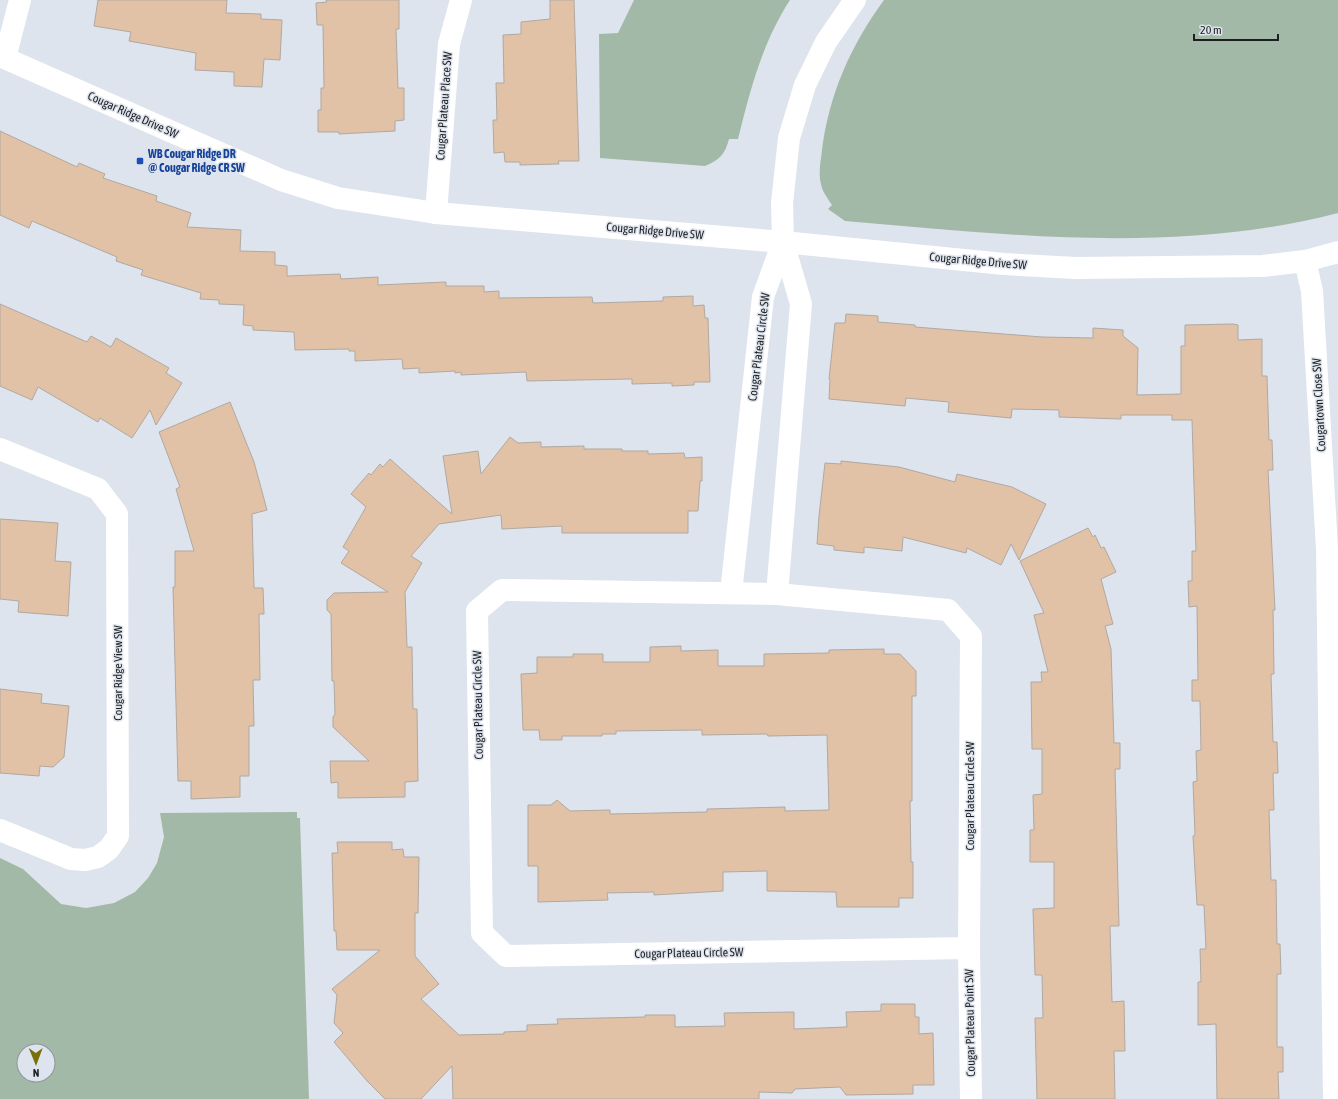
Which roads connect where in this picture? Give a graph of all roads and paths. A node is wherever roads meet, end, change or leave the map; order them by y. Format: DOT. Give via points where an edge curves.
graph roads {
  1 [pos="20,0"];
  2 [pos="461,0"];
  3 [pos="856,0"];
  4 [pos="3,57"];
  5 [pos="436,213"];
  6 [pos="783,242"];
  7 [pos="1338,252"];
  8 [pos="1305,261"];
  9 [pos="0,448"];
  10 [pos="1332,549"];
  11 [pos="731,593"];
  12 [pos="777,594"];
  13 [pos="0,830"];
  14 [pos="969,948"];
  15 [pos="971,1099"];
  16 [pos="1334,1099"];
  1 -- 4 [label="street"];
  2 -- 5 [label="street, Cougar Plateau Place SW" via="449,44"];
  3 -- 6 [label="street" via="826,42 805,85 789,138 782,203"];
  4 -- 5 [label="street, Cougar Ridge Drive SW" via="281,180 338,198"];
  5 -- 6 [label="street, Cougar Ridge Drive SW"];
  6 -- 8 [label="street, Cougar Ridge Drive SW" via="1004,264 1075,268 1263,266"];
  6 -- 11 [label="street, Cougar Plateau Circle SW" via="763,297"];
  6 -- 12 [label="street" via="801,304"];
  7 -- 8 [label="street, Cougar Ridge Drive SW"];
  8 -- 10 [label="street, Cougartown Close SW" via="1312,291"];
  9 -- 13 [label="street, Cougar Ridge View SW" via="98,488 117,514 118,836 110,849 98,857 78,860"];
  10 -- 16 [label="street, Cougartown Close SW"];
  11 -- 12 [label="street, Cougar Plateau Circle SW"];
  11 -- 14 [label="street, Cougar Plateau Circle SW" via="502,590 477,612 482,933 506,956"];
  12 -- 14 [label="street, Cougar Plateau Circle SW" via="948,610 971,636"];
  14 -- 15 [label="street, Cougar Plateau Point SW"];
}
